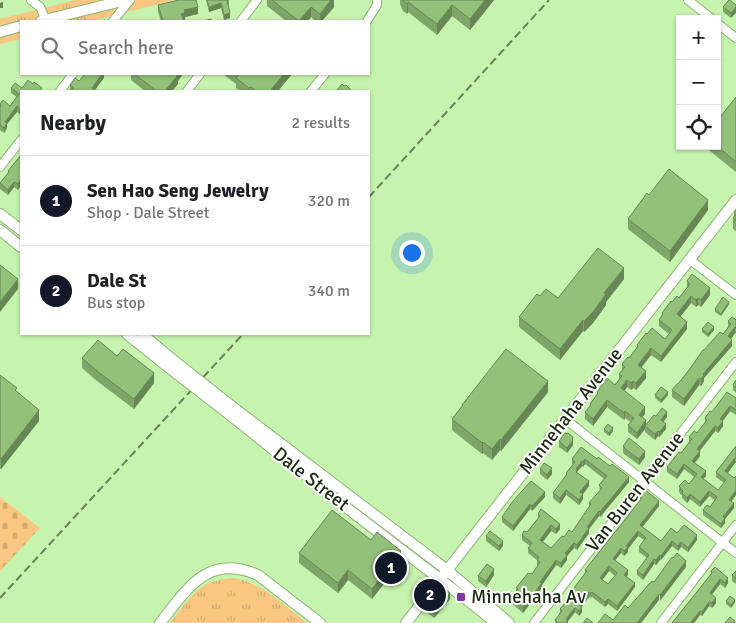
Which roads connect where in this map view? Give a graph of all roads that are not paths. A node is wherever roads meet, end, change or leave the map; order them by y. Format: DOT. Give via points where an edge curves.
graph roads {
  1 [pos="31,0"];
  2 [pos="126,0"];
  3 [pos="130,0"];
  4 [pos="257,0"];
  5 [pos="378,0"];
  6 [pos="688,0"];
  7 [pos="707,15"];
  8 [pos="44,20"];
  9 [pos="48,20"];
  10 [pos="114,20"];
  11 [pos="242,20"];
  12 [pos="368,20"];
  13 [pos="20,26"];
  14 [pos="721,26"];
  15 [pos="0,32"];
  16 [pos="736,38"];
  17 [pos="72,75"];
  18 [pos="199,75"];
  19 [pos="324,75"];
  20 [pos="61,90"];
  21 [pos="187,90"];
  22 [pos="312,90"];
  23 [pos="20,141"];
  24 [pos="0,166"];
  25 [pos="736,200"];
  26 [pos="0,214"];
  27 [pos="20,229"];
  28 [pos="0,230"];
  29 [pos="20,245"];
  30 [pos="689,259"];
  31 [pos="736,295"];
  32 [pos="128,335"];
  33 [pos="143,335"];
  34 [pos="736,362"];
  35 [pos="175,367"];
  36 [pos="232,411"];
  37 [pos="565,419"];
  38 [pos="644,480"];
  39 [pos="736,525"];
  40 [pos="723,542"];
  41 [pos="736,553"];
  42 [pos="447,570"];
  43 [pos="439,579"];
  44 [pos="160,623"];
  45 [pos="320,623"];
  46 [pos="406,623"];
  47 [pos="496,623"];
  48 [pos="509,623"];
  49 [pos="534,623"];
  50 [pos="661,623"];
  1 -- 8 [label="street" via="40,7"];
  2 -- 9 [label="main road"];
  3 -- 10 [label="street"];
  4 -- 11 [label="street"];
  5 -- 12 [label="street"];
  6 -- 7 [label="street"];
  13 -- 15 [label="main road"];
  14 -- 16 [label="street"];
  17 -- 20 [label="street"];
  18 -- 21 [label="street"];
  19 -- 22 [label="street"];
  23 -- 24 [label="street"];
  25 -- 30 [label="main road, Minnehaha Avenue"];
  26 -- 27 [label="main road"];
  28 -- 29 [label="main road"];
  30 -- 31 [label="street"];
  30 -- 37 [label="main road, Minnehaha Avenue"];
  32 -- 35 [label="main road, Dale Street"];
  33 -- 35 [label="main road, Dale Street"];
  34 -- 38 [label="street, Van Buren Avenue"];
  35 -- 36 [label="main road, Dale Street, bridge"];
  36 -- 42 [label="main road, Dale Street"];
  36 -- 43 [label="main road, Dale Street" via="342,504"];
  37 -- 38 [label="street"];
  37 -- 42 [label="main road, Minnehaha Avenue"];
  38 -- 40 [label="street"];
  38 -- 49 [label="street, Van Buren Avenue"];
  39 -- 40 [label="street"];
  40 -- 41 [label="street"];
  40 -- 50 [label="street"];
  42 -- 43 [label="main road, Minnehaha Avenue"];
  42 -- 48 [label="main road, Dale Street"];
  43 -- 46 [label="main road, Minnehaha Avenue"];
  43 -- 47 [label="main road, Dale Street"];
  44 -- 45 [label="main road" via="198,578 230,568 258,575"];
}
